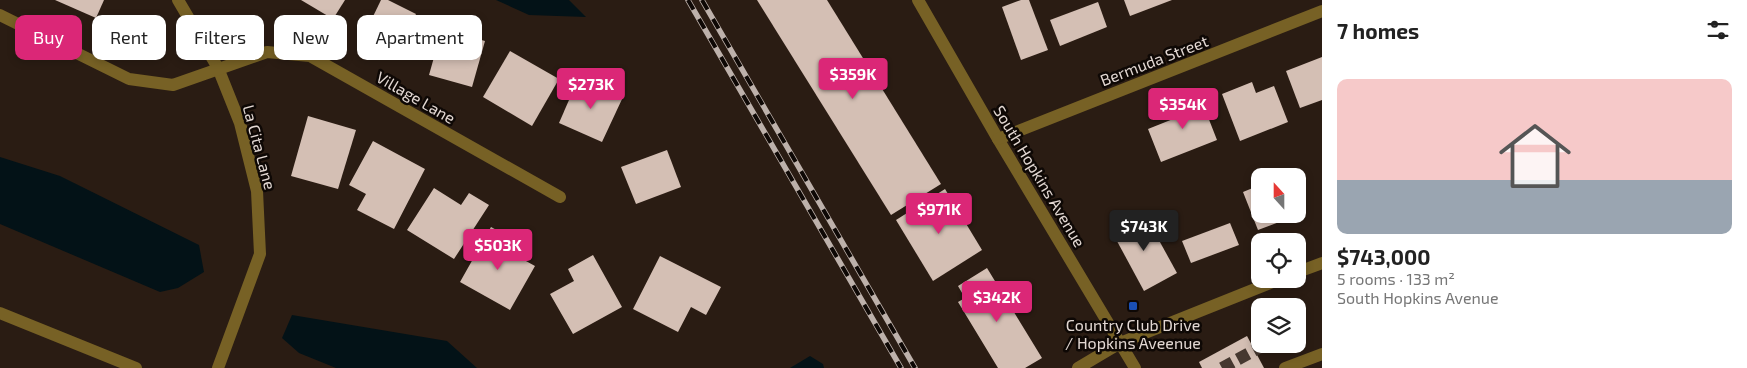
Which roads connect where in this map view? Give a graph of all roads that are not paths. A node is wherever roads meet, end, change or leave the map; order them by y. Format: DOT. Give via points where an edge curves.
graph roads {
  1 [pos="178,0"];
  2 [pos="918,0"];
  3 [pos="1322,11"];
  4 [pos="0,15"];
  5 [pos="218,68"];
  6 [pos="998,139"];
  7 [pos="560,197"];
  8 [pos="1322,263"];
  9 [pos="1306,269"];
  10 [pos="1258,288"];
  11 [pos="0,313"];
  12 [pos="1120,343"];
  13 [pos="1322,354"];
  14 [pos="136,368"];
  15 [pos="218,368"];
  16 [pos="1078,368"];
  17 [pos="1135,368"];
  18 [pos="1285,368"];
  1 -- 5 [label="street, La Cita Lane"];
  2 -- 6 [label="street, South Hopkins Avenue"];
  3 -- 6 [label="street, Bermuda Street"];
  4 -- 5 [label="street, Village Lane" via="129,79 174,85"];
  5 -- 7 [label="street, Village Lane" via="266,52 310,56"];
  5 -- 15 [label="street, La Cita Lane" via="240,123 258,191 260,254"];
  6 -- 12 [label="street, South Hopkins Avenue"];
  8 -- 9 [label="street"];
  10 -- 12 [label="street"];
  11 -- 14 [label="street"];
  12 -- 16 [label="street"];
  12 -- 17 [label="street, South Hopkins Avenue"];
  13 -- 18 [label="street"];
}
